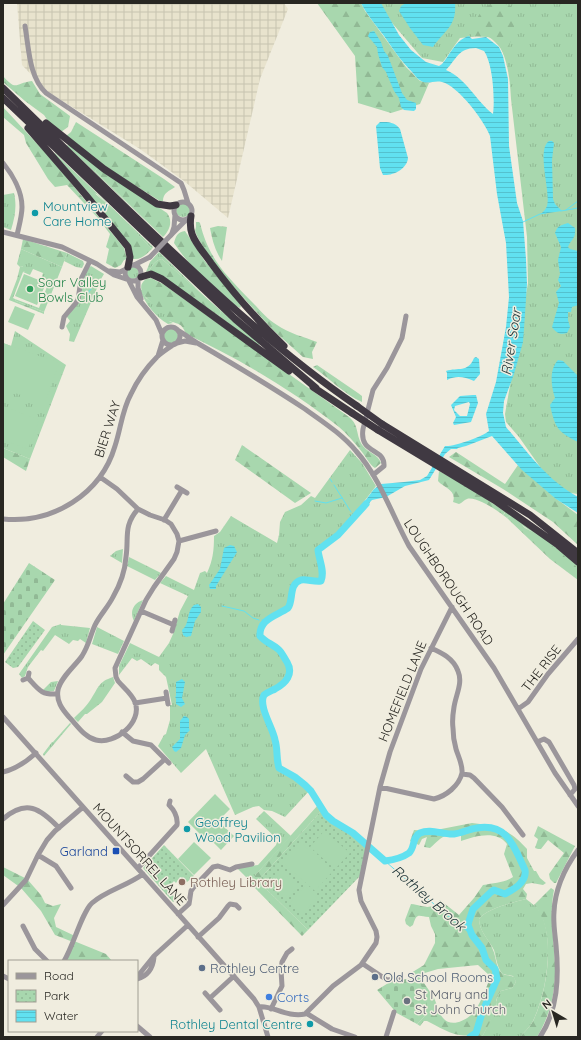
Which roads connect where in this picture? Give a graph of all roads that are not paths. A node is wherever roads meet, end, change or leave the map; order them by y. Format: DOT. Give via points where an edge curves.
graph roads {
  1 [pos="25,26"];
  2 [pos="3,87"];
  3 [pos="3,99"];
  4 [pos="3,163"];
  5 [pos="184,190"];
  6 [pos="188,203"];
  7 [pos="178,204"];
  8 [pos="175,215"];
  9 [pos="189,218"];
  10 [pos="3,232"];
  11 [pos="17,235"];
  12 [pos="171,235"];
  13 [pos="150,256"];
  14 [pos="90,261"];
  15 [pos="129,267"];
  16 [pos="107,270"];
  17 [pos="140,276"];
  18 [pos="128,280"];
  19 [pos="141,300"];
  20 [pos="406,316"];
  21 [pos="156,320"];
  22 [pos="64,324"];
  23 [pos="169,327"];
  24 [pos="179,331"];
  25 [pos="163,337"];
  26 [pos="176,343"];
  27 [pos="197,343"];
  28 [pos="158,356"];
  29 [pos="315,375"];
  30 [pos="316,388"];
  31 [pos="380,427"];
  32 [pos="447,468"];
  33 [pos="373,475"];
  34 [pos="100,477"];
  35 [pos="177,487"];
  36 [pos="138,508"];
  37 [pos="3,519"];
  38 [pos="164,520"];
  39 [pos="216,531"];
  40 [pos="179,541"];
  41 [pos="578,553"];
  42 [pos="578,562"];
  43 [pos="452,607"];
  44 [pos="141,611"];
  45 [pos="174,625"];
  46 [pos="578,639"];
  47 [pos="431,648"];
  48 [pos="27,677"];
  49 [pos="166,692"];
  50 [pos="57,694"];
  51 [pos="135,703"];
  52 [pos="518,708"];
  53 [pos="3,717"];
  54 [pos="122,732"];
  55 [pos="537,742"];
  56 [pos="36,753"];
  57 [pos="3,772"];
  58 [pos="462,774"];
  59 [pos="126,776"];
  60 [pos="380,787"];
  61 [pos="570,795"];
  62 [pos="168,804"];
  63 [pos="578,806"];
  64 [pos="83,807"];
  65 [pos="3,819"];
  66 [pos="59,828"];
  67 [pos="523,835"];
  68 [pos="578,850"];
  69 [pos="38,855"];
  70 [pos="250,862"];
  71 [pos="138,868"];
  72 [pos="143,874"];
  73 [pos="68,886"];
  74 [pos="3,905"];
  75 [pos="238,905"];
  76 [pos="178,914"];
  77 [pos="188,925"];
  78 [pos="20,934"];
  79 [pos="198,937"];
  80 [pos="292,949"];
  81 [pos="46,960"];
  82 [pos="64,960"];
  83 [pos="363,964"];
  84 [pos="234,976"];
  85 [pos="138,978"];
  86 [pos="399,979"];
  87 [pos="205,993"];
  88 [pos="210,998"];
  89 [pos="259,1007"];
  90 [pos="271,1008"];
  91 [pos="220,1010"];
  92 [pos="394,1012"];
  93 [pos="306,1013"];
  94 [pos="138,1027"];
  95 [pos="150,1037"];
  96 [pos="268,1037"];
  97 [pos="355,1037"];
  98 [pos="386,1037"];
  99 [pos="540,1037"];
  1 -- 5 [label="street" via="34,75 40,87 177,180"];
  2 -- 7 [label="highway" via="57,133 127,185 157,204"];
  2 -- 29 [label="highway" via="158,239 234,309"];
  3 -- 15 [label="highway" via="86,194 128,247"];
  3 -- 30 [label="highway" via="235,320"];
  4 -- 11 [label="street" via="12,175 21,198"];
  5 -- 6 [label="street"];
  5 -- 7 [label="street"];
  6 -- 7 [label="street"];
  6 -- 9 [label="street" via="192,208"];
  7 -- 8 [label="street" via="174,211"];
  8 -- 9 [label="street" via="180,220"];
  8 -- 12 [label="street"];
  9 -- 12 [label="street"];
  9 -- 29 [label="highway" via="196,241 234,294"];
  10 -- 11 [label="street"];
  11 -- 14 [label="street" via="62,247"];
  12 -- 13 [label="street, bridge"];
  13 -- 15 [label="street"];
  13 -- 17 [label="street"];
  14 -- 16 [label="street"];
  14 -- 22 [label="street" via="81,279 78,300 66,314"];
  15 -- 16 [label="street" via="120,272"];
  15 -- 17 [label="street" via="138,267"];
  15 -- 18 [label="street" via="125,274"];
  16 -- 18 [label="street"];
  17 -- 18 [label="street" via="134,282"];
  17 -- 19 [label="street" via="138,288"];
  17 -- 30 [label="highway" via="151,274 162,279"];
  18 -- 19 [label="street"];
  19 -- 21 [label="street"];
  20 -- 33 [label="street" via="402,338 373,390 363,429 364,442 370,450 380,455 384,462 384,466"];
  21 -- 23 [label="street"];
  21 -- 25 [label="street"];
  23 -- 24 [label="street" via="175,327"];
  23 -- 25 [label="street" via="165,329"];
  24 -- 26 [label="street" via="180,336"];
  24 -- 27 [label="street, LOUGHBOROUGH ROAD"];
  25 -- 26 [label="street" via="169,344"];
  25 -- 28 [label="street, BIER WAY"];
  26 -- 27 [label="street"];
  26 -- 28 [label="street, BIER WAY"];
  27 -- 33 [label="street, LOUGHBOROUGH ROAD" via="267,384 339,435 356,451"];
  28 -- 34 [label="street, BIER WAY" via="131,392 115,447"];
  29 -- 31 [label="highway, bridge" via="357,406"];
  30 -- 31 [label="highway, bridge" via="352,413"];
  31 -- 32 [label="highway" via="426,459"];
  31 -- 32 [label="highway" via="432,454"];
  32 -- 41 [label="highway" via="530,515"];
  32 -- 42 [label="highway" via="525,521"];
  33 -- 43 [label="street, LOUGHBOROUGH ROAD" via="409,546"];
  34 -- 36 [label="street"];
  34 -- 37 [label="street, BIER WAY" via="78,500 59,510 35,518"];
  35 -- 38 [label="street" via="185,491"];
  36 -- 38 [label="street"];
  36 -- 50 [label="street" via="128,529 125,564 120,584 96,622 86,650 61,681"];
  38 -- 40 [label="street" via="174,529"];
  39 -- 40 [label="street" via="211,536"];
  40 -- 44 [label="street" via="174,559"];
  43 -- 47 [label="street, HOMEFIELD LANE"];
  43 -- 52 [label="street, LOUGHBOROUGH ROAD"];
  44 -- 45 [label="street"];
  44 -- 51 [label="street" via="116,664 115,672 118,681"];
  46 -- 52 [label="street, THE RISE" via="528,702"];
  47 -- 58 [label="street" via="453,662 459,673 453,728"];
  47 -- 60 [label="street, HOMEFIELD LANE" via="413,688"];
  48 -- 50 [label="street" via="42,692"];
  49 -- 51 [label="street" via="168,701"];
  50 -- 54 [label="street" via="61,707 85,734 98,740 111,739"];
  51 -- 54 [label="street" via="134,720"];
  52 -- 55 [label="street, LOUGHBOROUGH ROAD"];
  53 -- 56 [label="street, MOUNTSORREL LANE"];
  54 -- 59 [label="street" via="133,741 151,745 167,761 140,781 130,784"];
  55 -- 61 [label="street, LOUGHBOROUGH ROAD"];
  55 -- 61 [label="street" via="544,739 548,742 574,785 575,789"];
  56 -- 57 [label="street" via="25,762"];
  56 -- 64 [label="street, MOUNTSORREL LANE"];
  58 -- 60 [label="street" via="448,793 434,799"];
  58 -- 67 [label="street" via="474,778 521,827"];
  60 -- 83 [label="street, HOMEFIELD LANE" via="359,893 373,922 377,938"];
  61 -- 63 [label="street, LOUGHBOROUGH ROAD"];
  62 -- 71 [label="street" via="177,818 177,825"];
  64 -- 66 [label="street"];
  64 -- 71 [label="street, MOUNTSORREL LANE"];
  65 -- 66 [label="street" via="17,810 30,808 45,814"];
  66 -- 69 [label="street" via="47,840"];
  68 -- 99 [label="street" via="567,866 557,891 554,913 556,988 552,1012"];
  69 -- 73 [label="street" via="56,866"];
  69 -- 74 [label="street" via="23,885"];
  70 -- 76 [label="street" via="230,870 218,866 211,868 191,891 189,904"];
  71 -- 72 [label="street, MOUNTSORREL LANE"];
  72 -- 76 [label="street, MOUNTSORREL LANE"];
  72 -- 82 [label="street" via="114,889 89,907"];
  75 -- 79 [label="street" via="230,904"];
  76 -- 77 [label="street, MOUNTSORREL LANE"];
  77 -- 79 [label="street, MOUNTSORREL LANE"];
  77 -- 85 [label="street" via="154,956 154,962 146,976"];
  78 -- 81 [label="street" via="24,929 37,952"];
  79 -- 84 [label="street, MOUNTSORREL LANE"];
  80 -- 90 [label="street" via="282,962 282,986"];
  83 -- 86 [label="street" via="388,980"];
  83 -- 93 [label="street" via="333,986"];
  84 -- 88 [label="street"];
  84 -- 89 [label="street, MOUNTSORREL LANE"];
  87 -- 88 [label="street"];
  88 -- 91 [label="street"];
  89 -- 90 [label="street"];
  89 -- 96 [label="street"];
  90 -- 93 [label="street" via="292,1015"];
  92 -- 98 [label="street"];
  93 -- 97 [label="street" via="332,1029"];
  94 -- 95 [label="street"];
}
